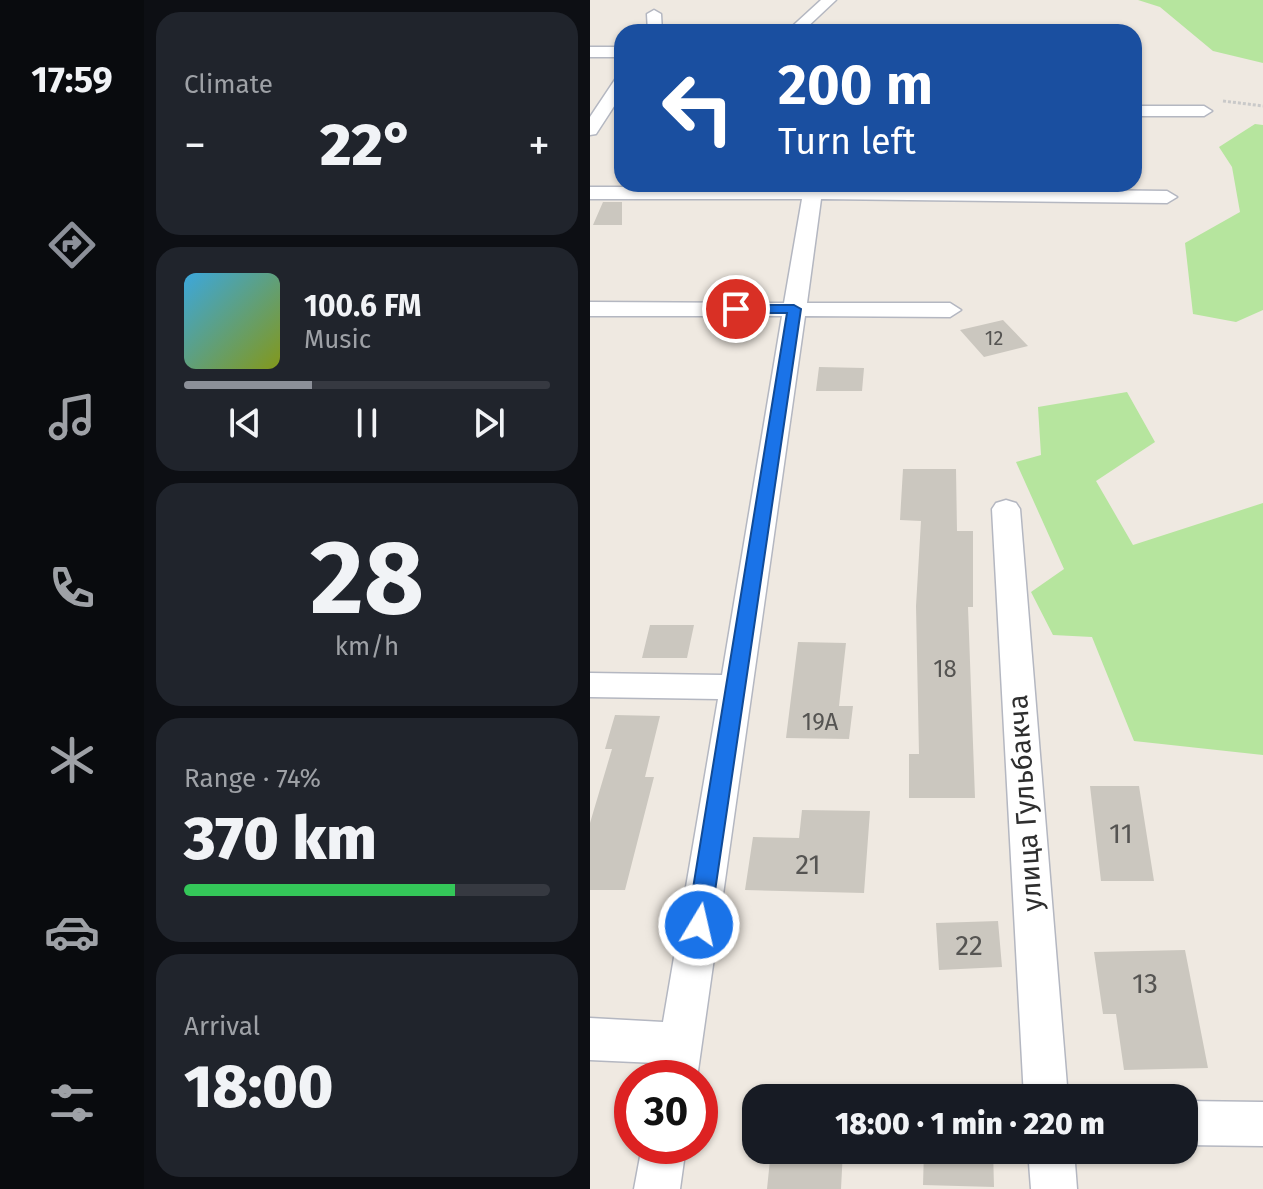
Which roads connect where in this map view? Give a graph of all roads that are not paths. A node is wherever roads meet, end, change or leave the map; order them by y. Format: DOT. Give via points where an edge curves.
graph roads {
  1 [pos="829,0"];
  2 [pos="654,14"];
  3 [pos="655,24"];
  4 [pos="802,24"];
  5 [pos="590,52"];
  6 [pos="614,52"];
  7 [pos="613,109"];
  8 [pos="1142,111"];
  9 [pos="1204,111"];
  10 [pos="590,130"];
  11 [pos="635,192"];
  12 [pos="812,192"];
  13 [pos="970,192"];
  14 [pos="590,193"];
  15 [pos="1167,197"];
  16 [pos="590,309"];
  17 [pos="794,309"];
  18 [pos="950,310"];
  19 [pos="1006,509"];
  20 [pos="590,685"];
  21 [pos="735,687"];
  22 [pos="590,1039"];
  23 [pos="674,1060"];
  24 [pos="678,1060"];
  25 [pos="1045,1084"];
  26 [pos="1198,1123"];
  27 [pos="1263,1124"];
  28 [pos="661,1164"];
  29 [pos="1052,1164"];
  30 [pos="657,1189"];
  31 [pos="1054,1189"];
  1 -- 4 [label="street"];
  2 -- 3 [label="street"];
  5 -- 6 [label="street"];
  7 -- 10 [label="street"];
  8 -- 9 [label="street"];
  11 -- 14 [label="street"];
  12 -- 17 [label="street"];
  13 -- 15 [label="street"];
  16 -- 17 [label="street"];
  17 -- 18 [label="street"];
  17 -- 21 [label="street"];
  19 -- 25 [label="street, улица Гульбакча"];
  20 -- 21 [label="street"];
  21 -- 24 [label="street"];
  22 -- 23 [label="street"];
  26 -- 27 [label="street"];
  28 -- 30 [label="street"];
  29 -- 31 [label="street"];
}
